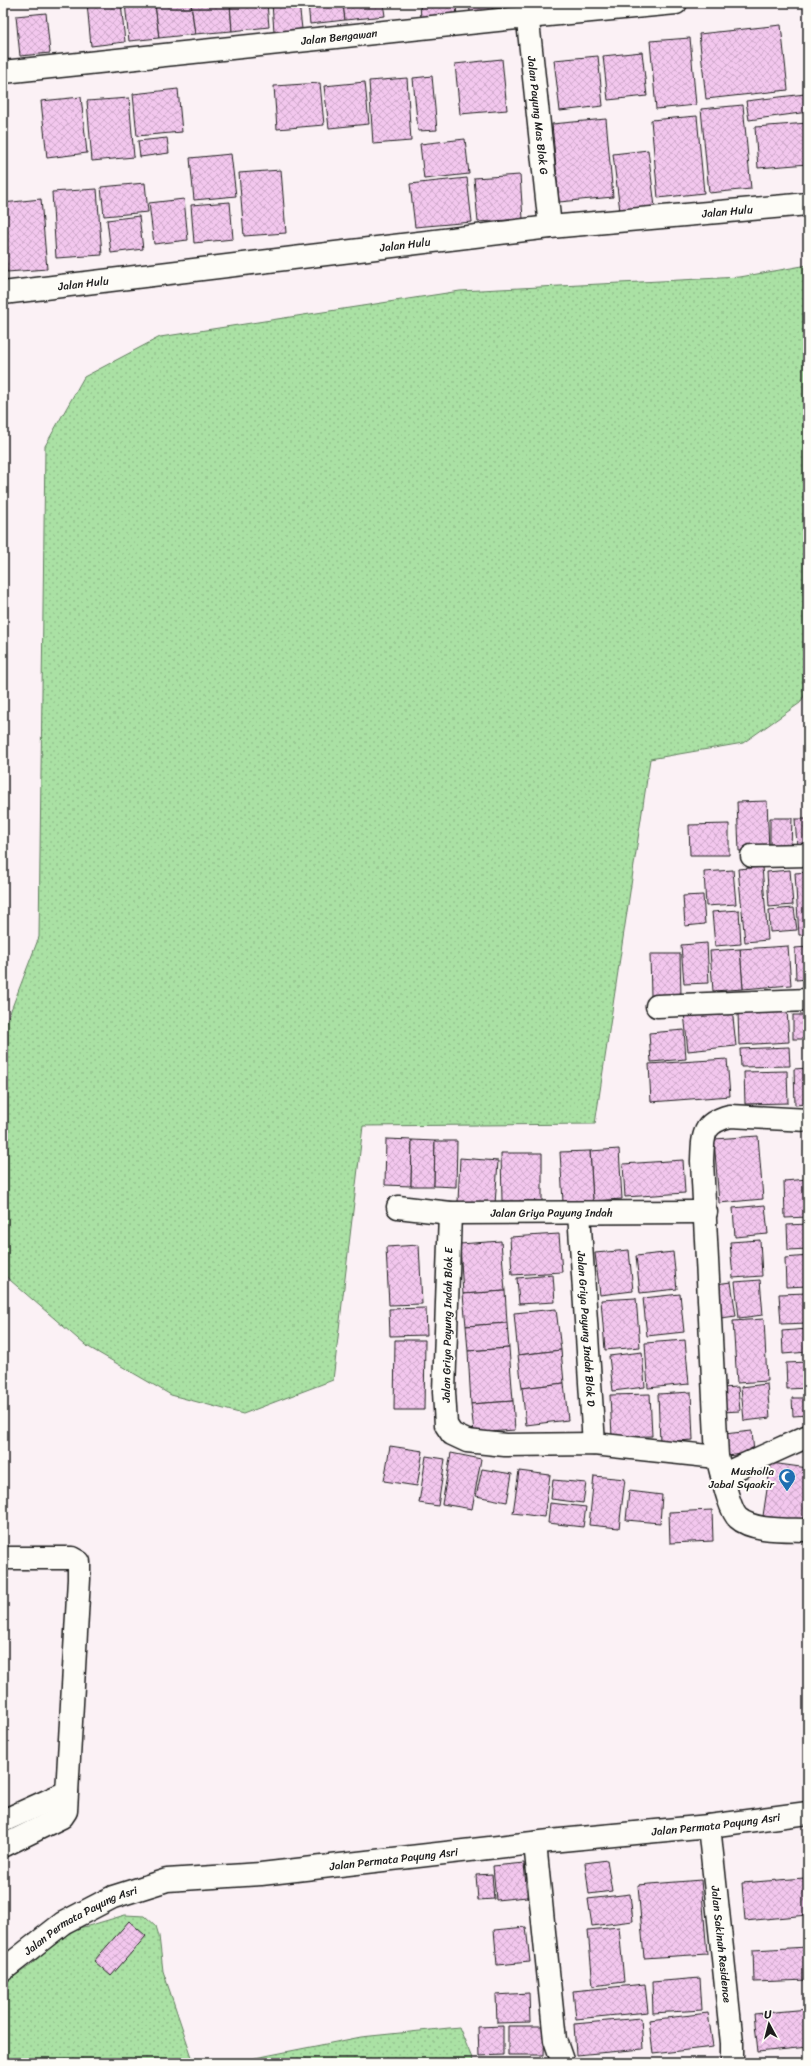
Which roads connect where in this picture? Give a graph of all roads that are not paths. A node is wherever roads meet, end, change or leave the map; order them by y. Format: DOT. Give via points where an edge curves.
graph roads {
  1 [pos="676,3"];
  2 [pos="527,10"];
  3 [pos="3,72"];
  4 [pos="808,204"];
  5 [pos="550,228"];
  6 [pos="3,293"];
  7 [pos="808,855"];
  8 [pos="752,856"];
  9 [pos="808,1000"];
  10 [pos="657,1006"];
  11 [pos="808,1120"];
  12 [pos="398,1207"];
  13 [pos="579,1212"];
  14 [pos="706,1212"];
  15 [pos="450,1213"];
  16 [pos="808,1436"];
  17 [pos="594,1444"];
  18 [pos="720,1466"];
  19 [pos="808,1530"];
  20 [pos="3,1558"];
  21 [pos="67,1792"];
  22 [pos="808,1813"];
  23 [pos="3,1821"];
  24 [pos="709,1826"];
  25 [pos="536,1843"];
  26 [pos="3,1846"];
  27 [pos="3,1970"];
  28 [pos="563,2063"];
  29 [pos="732,2063"];
  1 -- 2 [label="street, Jalan Bengawan"];
  2 -- 3 [label="street, Jalan Bengawan"];
  2 -- 5 [label="street, Jalan Payung Mas Blok G"];
  4 -- 5 [label="street, Jalan Hulu"];
  5 -- 6 [label="street, Jalan Hulu"];
  7 -- 8 [label="street"];
  9 -- 10 [label="street"];
  11 -- 14 [label="street" via="730,1116 708,1127 703,1137"];
  12 -- 15 [label="street, Jalan Griya Payung Indah"];
  13 -- 14 [label="street, Jalan Griya Payung Indah"];
  13 -- 15 [label="street, Jalan Griya Payung Indah"];
  13 -- 17 [label="street, Jalan Griya Payung Indah Blok D"];
  14 -- 18 [label="street"];
  15 -- 17 [label="street, Jalan Griya Payung Indah Blok E" via="444,1392 446,1425 452,1434 467,1441 505,1445"];
  16 -- 18 [label="street"];
  17 -- 18 [label="street"];
  18 -- 19 [label="street" via="730,1503 738,1518 768,1529"];
  20 -- 21 [label="street" via="72,1558 79,1562"];
  21 -- 23 [label="street"];
  21 -- 26 [label="street" via="66,1811 62,1817"];
  22 -- 24 [label="street, Jalan Permata Payung Asri"];
  24 -- 25 [label="street, Jalan Permata Payung Asri"];
  24 -- 29 [label="street, Jalan Sakinah Residence"];
  25 -- 27 [label="street, Jalan Permata Payung Asri" via="261,1874 167,1880 113,1897 63,1923"];
  25 -- 28 [label="street" via="555,2040"];
}
